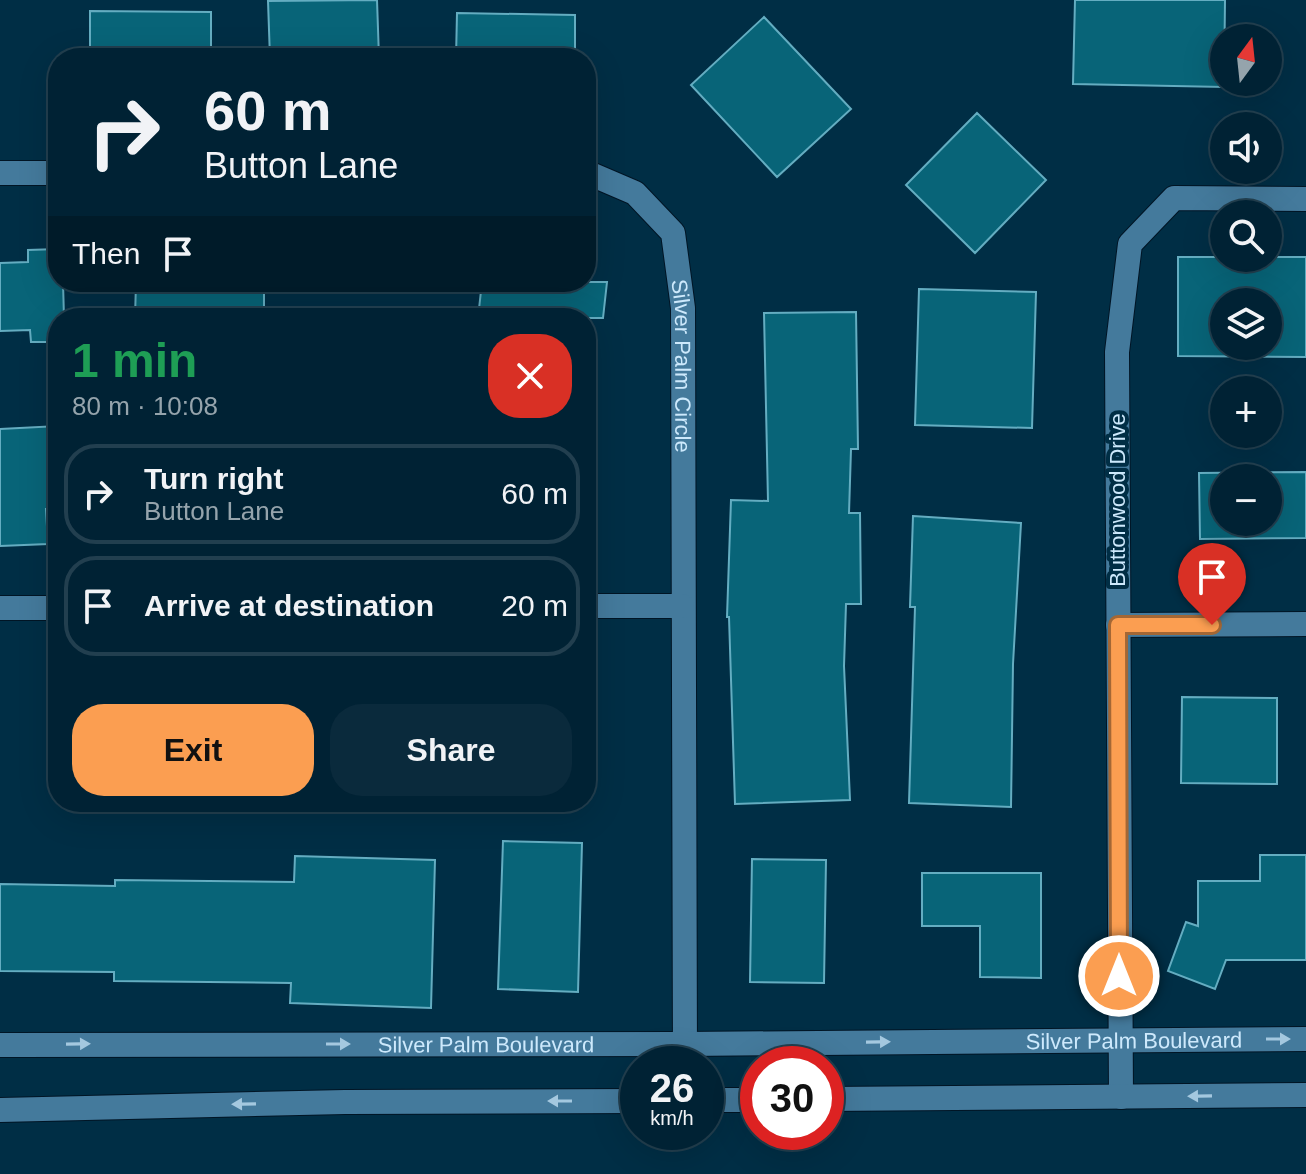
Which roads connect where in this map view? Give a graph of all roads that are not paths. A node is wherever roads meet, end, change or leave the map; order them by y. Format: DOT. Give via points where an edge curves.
graph roads {
  1 [pos="0,173"];
  2 [pos="48,173"];
  3 [pos="596,176"];
  4 [pos="1306,199"];
  5 [pos="596,606"];
  6 [pos="682,606"];
  7 [pos="0,608"];
  8 [pos="48,608"];
  9 [pos="1306,624"];
  10 [pos="1118,625"];
  11 [pos="1306,1039"];
  12 [pos="1120,1040"];
  13 [pos="0,1045"];
  14 [pos="685,1046"];
  15 [pos="620,1053"];
  16 [pos="724,1053"];
  17 [pos="1306,1095"];
  18 [pos="1121,1097"];
  19 [pos="844,1099"];
  20 [pos="620,1101"];
  21 [pos="0,1110"];
  1 -- 2 [label="street"];
  3 -- 6 [label="street, Silver Palm Circle" via="635,193 673,233 683,308"];
  4 -- 10 [label="street, Buttonwood Drive" via="1174,198 1130,244 1117,352"];
  5 -- 6 [label="street"];
  6 -- 14 [label="street, Silver Palm Circle"];
  7 -- 8 [label="street"];
  9 -- 10 [label="street"];
  10 -- 12 [label="street, Buttonwood Drive"];
  12 -- 11 [label="street, Silver Palm Boulevard, one-way"];
  16 -- 12 [label="street, Silver Palm Boulevard, one-way"];
  12 -- 18 [label="street, Buttonwood Drive"];
  13 -- 15 [label="street, Silver Palm Boulevard, one-way"];
  17 -- 18 [label="street, one-way"];
  18 -- 19 [label="street"];
  20 -- 21 [label="street, one-way"];
}
